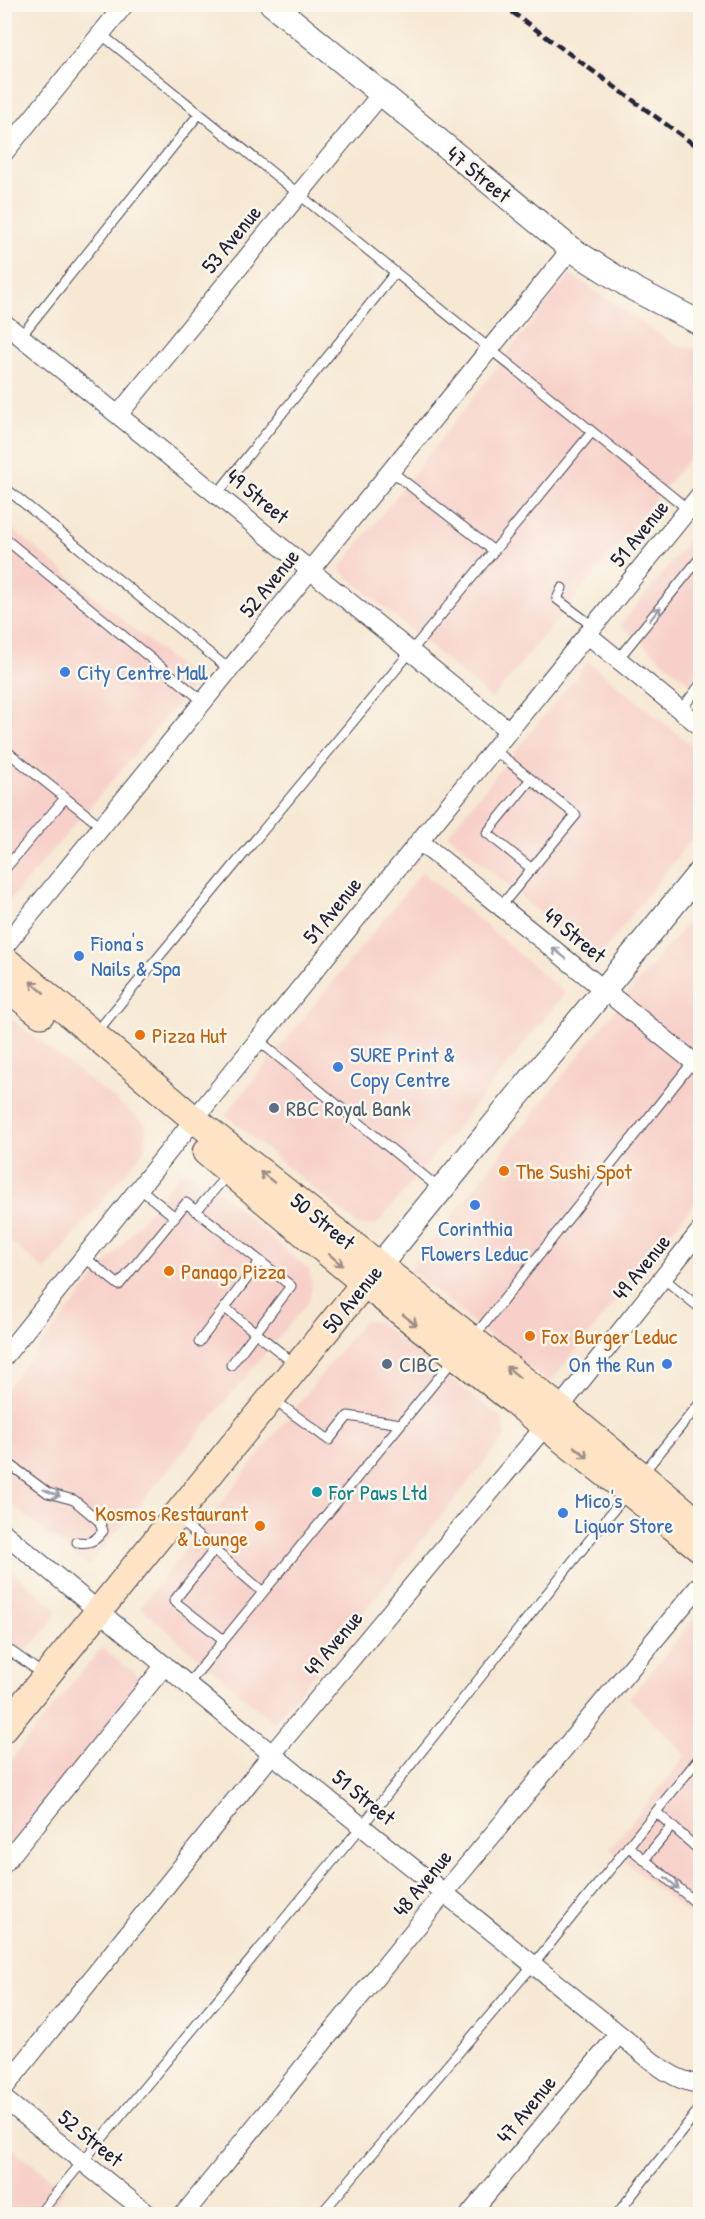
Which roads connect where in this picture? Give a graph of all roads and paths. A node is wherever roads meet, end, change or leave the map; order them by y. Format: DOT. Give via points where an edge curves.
graph roads {
  1 [pos="125,4"];
  2 [pos="272,4"];
  3 [pos="101,34"];
  4 [pos="381,94"];
  5 [pos="199,114"];
  6 [pos="4,153"];
  7 [pos="298,195"];
  8 [pos="571,249"];
  9 [pos="395,273"];
  10 [pos="4,323"];
  11 [pos="700,323"];
  12 [pos="21,336"];
  13 [pos="489,349"];
  14 [pos="118,415"];
  15 [pos="592,432"];
  16 [pos="391,471"];
  17 [pos="4,487"];
  18 [pos="217,494"];
  19 [pos="700,495"];
  20 [pos="695,514"];
  21 [pos="4,538"];
  22 [pos="494,551"];
  23 [pos="700,558"];
  24 [pos="310,570"];
  25 [pos="562,588"];
  26 [pos="591,631"];
  27 [pos="411,651"];
  28 [pos="618,659"];
  29 [pos="230,670"];
  30 [pos="700,686"];
  31 [pos="204,702"];
  32 [pos="681,710"];
  33 [pos="700,726"];
  34 [pos="508,730"];
  35 [pos="493,748"];
  36 [pos="4,750"];
  37 [pos="531,779"];
  38 [pos="65,798"];
  39 [pos="102,827"];
  40 [pos="419,841"];
  41 [pos="532,869"];
  42 [pos="4,870"];
  43 [pos="700,872"];
  44 [pos="501,906"];
  45 [pos="4,947"];
  46 [pos="4,959"];
  47 [pos="4,984"];
  48 [pos="604,990"];
  49 [pos="94,1035"];
  50 [pos="258,1041"];
  51 [pos="698,1061"];
  52 [pos="189,1126"];
  53 [pos="230,1171"];
  54 [pos="139,1188"];
  55 [pos="441,1190"];
  56 [pos="196,1211"];
  57 [pos="175,1217"];
  58 [pos="700,1231"];
  59 [pos="84,1257"];
  60 [pos="260,1261"];
  61 [pos="372,1275"];
  62 [pos="663,1278"];
  63 [pos="225,1308"];
  64 [pos="700,1308"];
  65 [pos="255,1332"];
  66 [pos="199,1342"];
  67 [pos="464,1348"];
  68 [pos="4,1357"];
  69 [pos="231,1365"];
  70 [pos="297,1367"];
  71 [pos="272,1398"];
  72 [pos="700,1402"];
  73 [pos="552,1417"];
  74 [pos="401,1424"];
  75 [pos="4,1460"];
  76 [pos="635,1483"];
  77 [pos="176,1517"];
  78 [pos="700,1524"];
  79 [pos="5,1534"];
  80 [pos="77,1542"];
  81 [pos="700,1548"];
  82 [pos="214,1550"];
  83 [pos="700,1585"];
  84 [pos="263,1592"];
  85 [pos="100,1613"];
  86 [pos="224,1640"];
  87 [pos="4,1660"];
  88 [pos="165,1665"];
  89 [pos="47,1677"];
  90 [pos="188,1684"];
  91 [pos="4,1728"];
  92 [pos="272,1755"];
  93 [pos="700,1756"];
  94 [pos="656,1812"];
  95 [pos="362,1826"];
  96 [pos="672,1826"];
  97 [pos="628,1846"];
  98 [pos="700,1851"];
  99 [pos="644,1860"];
  100 [pos="4,1864"];
  101 [pos="445,1892"];
  102 [pos="700,1906"];
  103 [pos="533,1965"];
  104 [pos="619,2034"];
  105 [pos="700,2084"];
  106 [pos="4,2088"];
  107 [pos="4,2099"];
  108 [pos="700,2108"];
  109 [pos="82,2162"];
  110 [pos="39,2214"];
  111 [pos="148,2214"];
  112 [pos="184,2214"];
  113 [pos="321,2214"];
  114 [pos="470,2214"];
  115 [pos="617,2214"];
  1 -- 3 [label="street"];
  2 -- 4 [label="street, 47 Street"];
  3 -- 5 [label="lane"];
  3 -- 6 [label="street"];
  4 -- 7 [label="street, 53 Avenue"];
  4 -- 8 [label="street, 47 Street"];
  5 -- 7 [label="lane"];
  5 -- 12 [label="lane"];
  7 -- 9 [label="lane"];
  7 -- 14 [label="street, 53 Avenue"];
  8 -- 11 [label="street, 47 Street" via="634,289"];
  8 -- 13 [label="street, 52 Avenue"];
  9 -- 13 [label="lane"];
  9 -- 18 [label="lane"];
  10 -- 12 [label="street, 49 Street"];
  12 -- 14 [label="street, 49 Street"];
  13 -- 15 [label="lane"];
  13 -- 16 [label="street, 52 Avenue"];
  14 -- 18 [label="street, 49 Street"];
  15 -- 20 [label="lane"];
  15 -- 22 [label="lane"];
  16 -- 22 [label="lane"];
  16 -- 24 [label="street, 52 Avenue"];
  17 -- 29 [label="lane"];
  18 -- 24 [label="street, 49 Street"];
  19 -- 20 [label="street, 51 Avenue"];
  20 -- 26 [label="street, 51 Avenue"];
  21 -- 31 [label="lane"];
  22 -- 27 [label="lane"];
  28 -- 23 [label="lane, one-way"];
  24 -- 27 [label="street, 49 Street"];
  24 -- 29 [label="street, 52 Avenue"];
  25 -- 26 [label="lane" via="557,598"];
  26 -- 28 [label="street"];
  26 -- 34 [label="street, 51 Avenue"];
  27 -- 34 [label="street, 49 Street"];
  27 -- 49 [label="lane"];
  28 -- 32 [label="street"];
  29 -- 31 [label="street, 52 Avenue"];
  30 -- 32 [label="lane"];
  31 -- 39 [label="street, 52 Avenue"];
  32 -- 33 [label="street"];
  34 -- 35 [label="street, 51 Avenue"];
  35 -- 37 [label="lane"];
  35 -- 40 [label="street, 51 Avenue"];
  36 -- 38 [label="lane"];
  37 -- 41 [label="lane" via="576,815"];
  37 -- 41 [label="lane" via="487,833"];
  38 -- 39 [label="lane"];
  38 -- 42 [label="lane"];
  39 -- 45 [label="street, 52 Avenue"];
  40 -- 44 [label="street, 49 Street"];
  40 -- 50 [label="street, 51 Avenue"];
  41 -- 44 [label="lane"];
  43 -- 48 [label="street, 50 Avenue"];
  48 -- 44 [label="street, 49 Street, one-way"];
  49 -- 46 [label="main road, 50 Street, one-way"];
  47 -- 52 [label="main road, 50 Street"];
  48 -- 51 [label="street, 49 Street"];
  48 -- 55 [label="street, 50 Avenue"];
  49 -- 52 [label="main road, 50 Street"];
  50 -- 52 [label="street, 51 Avenue"];
  50 -- 55 [label="lane"];
  51 -- 67 [label="lane"];
  52 -- 53 [label="main road, 50 Street"];
  52 -- 54 [label="street, 51 Avenue"];
  61 -- 52 [label="main road, 50 Street, one-way"];
  53 -- 56 [label="lane"];
  53 -- 61 [label="main road, 50 Street, one-way"];
  54 -- 57 [label="lane"];
  54 -- 59 [label="street, 51 Avenue"];
  55 -- 61 [label="street, 50 Avenue"];
  56 -- 57 [label="lane" via="186,1203"];
  56 -- 60 [label="lane"];
  57 -- 59 [label="lane" via="118,1285"];
  58 -- 62 [label="street, 49 Avenue"];
  59 -- 68 [label="street, 51 Avenue"];
  60 -- 63 [label="lane"];
  60 -- 65 [label="lane" via="291,1286"];
  61 -- 67 [label="main road, 50 Street"];
  61 -- 70 [label="main road, 50 Avenue"];
  62 -- 64 [label="lane"];
  62 -- 73 [label="street, 49 Avenue"];
  63 -- 65 [label="lane"];
  63 -- 66 [label="lane"];
  65 -- 69 [label="lane"];
  65 -- 70 [label="lane"];
  67 -- 73 [label="main road, 50 Street"];
  67 -- 74 [label="lane"];
  70 -- 71 [label="main road, 50 Avenue"];
  71 -- 74 [label="lane" via="329,1440 348,1416"];
  71 -- 77 [label="main road, 50 Avenue"];
  72 -- 76 [label="lane"];
  73 -- 76 [label="main road, 50 Street"];
  73 -- 92 [label="street, 49 Avenue"];
  74 -- 84 [label="lane"];
  75 -- 80 [label="lane, one-way" via="48,1493 74,1500 99,1521 103,1531 95,1541"];
  76 -- 78 [label="main road, 50 Street"];
  76 -- 81 [label="main road, 50 Street"];
  76 -- 95 [label="lane"];
  77 -- 82 [label="lane"];
  77 -- 85 [label="main road, 50 Avenue"];
  79 -- 85 [label="street, 51 Street"];
  82 -- 84 [label="lane"];
  82 -- 86 [label="lane" via="174,1601"];
  83 -- 101 [label="street, 48 Avenue"];
  84 -- 86 [label="lane"];
  85 -- 88 [label="street, 51 Street"];
  85 -- 89 [label="main road, 50 Avenue"];
  86 -- 90 [label="lane"];
  87 -- 89 [label="lane" via="12,1652"];
  88 -- 90 [label="street, 51 Street"];
  88 -- 100 [label="street"];
  89 -- 91 [label="main road, 50 Avenue"];
  90 -- 92 [label="street, 51 Street"];
  92 -- 95 [label="street, 51 Street"];
  92 -- 106 [label="street, 49 Avenue"];
  93 -- 94 [label="lane"];
  94 -- 96 [label="lane"];
  94 -- 97 [label="lane"];
  95 -- 101 [label="street, 51 Street"];
  95 -- 109 [label="lane"];
  96 -- 98 [label="lane"];
  96 -- 99 [label="lane"];
  97 -- 99 [label="lane"];
  97 -- 103 [label="lane"];
  99 -- 102 [label="lane, one-way"];
  101 -- 103 [label="street, 51 Street"];
  101 -- 112 [label="street, 48 Avenue"];
  103 -- 104 [label="street, 51 Street"];
  103 -- 113 [label="lane"];
  104 -- 105 [label="street, 51 Street" via="675,2078"];
  104 -- 114 [label="street, 47 Avenue"];
  107 -- 109 [label="street, 52 Street"];
  108 -- 115 [label="lane"];
  109 -- 110 [label="lane"];
  109 -- 111 [label="street, 52 Street"];
}
